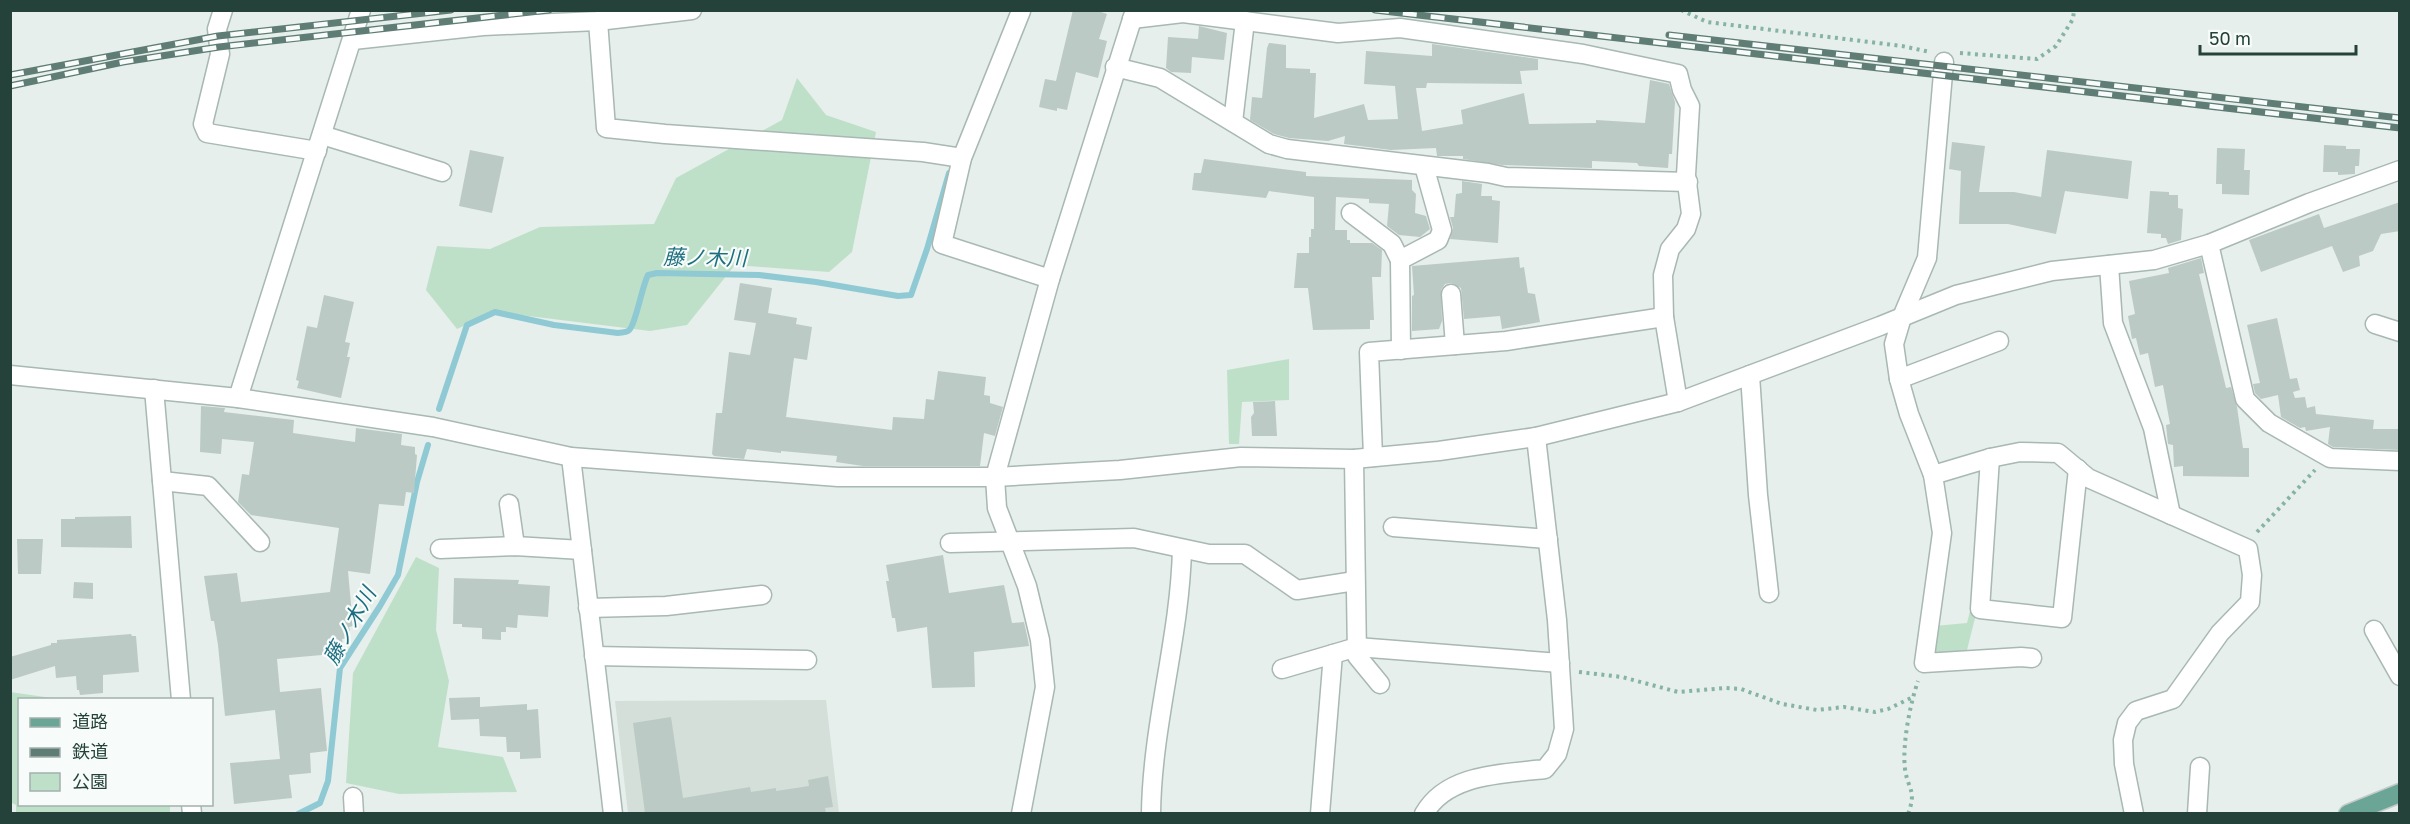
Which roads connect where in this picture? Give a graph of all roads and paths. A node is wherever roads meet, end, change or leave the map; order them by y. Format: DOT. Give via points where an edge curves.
graph roads {
  1 [pos="223,10"];
  2 [pos="361,10"];
  3 [pos="692,10"];
  4 [pos="1021,10"];
  5 [pos="1037,10"];
  6 [pos="1681,10"];
  7 [pos="2074,10"];
  8 [pos="1133,15"];
  9 [pos="598,21"];
  10 [pos="1245,21"];
  11 [pos="352,40"];
  12 [pos="1944,62"];
  13 [pos="1115,67"];
  14 [pos="1233,122"];
  15 [pos="320,143"];
  16 [pos="962,158"];
  17 [pos="1424,166"];
  18 [pos="2400,170"];
  19 [pos="442,172"];
  20 [pos="1688,182"];
  21 [pos="1351,213"];
  22 [pos="2209,244"];
  23 [pos="1401,260"];
  24 [pos="2109,265"];
  25 [pos="1050,279"];
  26 [pos="1451,294"];
  27 [pos="1664,316"];
  28 [pos="1902,317"];
  29 [pos="2375,324"];
  30 [pos="2400,332"];
  31 [pos="1999,341"];
  32 [pos="1455,345"];
  33 [pos="1401,350"];
  34 [pos="10,375"];
  35 [pos="1750,375"];
  36 [pos="1899,379"];
  37 [pos="154,389"];
  38 [pos="238,398"];
  39 [pos="1678,402"];
  40 [pos="1536,437"];
  41 [pos="571,457"];
  42 [pos="1373,457"];
  43 [pos="1990,458"];
  44 [pos="2330,458"];
  45 [pos="1354,459"];
  46 [pos="2400,461"];
  47 [pos="2078,469"];
  48 [pos="1932,475"];
  49 [pos="995,477"];
  50 [pos="162,481"];
  51 [pos="509,504"];
  52 [pos="2171,515"];
  53 [pos="1393,527"];
  54 [pos="1548,539"];
  55 [pos="1010,541"];
  56 [pos="260,542"];
  57 [pos="950,543"];
  58 [pos="2235,543"];
  59 [pos="515,546"];
  60 [pos="440,549"];
  61 [pos="1182,549"];
  62 [pos="582,550"];
  63 [pos="1355,580"];
  64 [pos="1769,593"];
  65 [pos="762,595"];
  66 [pos="588,608"];
  67 [pos="2374,630"];
  68 [pos="1357,647"];
  69 [pos="1333,654"];
  70 [pos="594,656"];
  71 [pos="2032,658"];
  72 [pos="807,660"];
  73 [pos="1924,663"];
  74 [pos="1560,667"];
  75 [pos="1282,669"];
  76 [pos="2400,676"];
  77 [pos="1380,684"];
  78 [pos="1913,697"];
  79 [pos="182,698"];
  80 [pos="2200,767"];
  81 [pos="2400,793"];
  82 [pos="613,813"];
  83 [pos="1021,813"];
  84 [pos="1151,813"];
  85 [pos="1320,813"];
  86 [pos="1424,813"];
  87 [pos="1908,813"];
  88 [pos="2134,813"];
  89 [pos="2197,813"];
  90 [pos="2348,813"];
  1 -- 15 [label="street" via="217,29 220,54 203,124 207,133"];
  2 -- 11 [label="street"];
  3 -- 9 [label="street"];
  4 -- 5 [label="street"];
  4 -- 16 [label="street"];
  6 -- 12 [label="path" via="1707,22 1902,46 1944,55"];
  7 -- 12 [label="path" via="2073,19 2056,46 2037,59 1952,52"];
  8 -- 10 [label="street" via="1183,13"];
  8 -- 13 [label="street"];
  9 -- 11 [label="street" via="483,26"];
  9 -- 16 [label="street" via="606,128"];
  10 -- 14 [label="street"];
  10 -- 20 [label="street" via="1338,33 1400,28 1459,35 1583,54 1678,74 1690,106"];
  11 -- 15 [label="street"];
  12 -- 28 [label="street" via="1927,258"];
  13 -- 14 [label="street" via="1160,78"];
  13 -- 25 [label="street"];
  14 -- 17 [label="street" via="1269,144 1287,149"];
  15 -- 19 [label="street"];
  15 -- 38 [label="street"];
  16 -- 25 [label="street" via="942,244"];
  17 -- 20 [label="street" via="1506,177"];
  17 -- 23 [label="street" via="1442,230 1438,240"];
  18 -- 22 [label="street"];
  20 -- 27 [label="street" via="1691,214 1686,229 1665,260"];
  21 -- 23 [label="street" via="1392,244"];
  22 -- 24 [label="street" via="2154,260"];
  22 -- 44 [label="street" via="2245,399 2269,423"];
  23 -- 33 [label="street"];
  24 -- 28 [label="street" via="2052,271 1956,295"];
  24 -- 52 [label="street" via="2113,323 2153,428"];
  25 -- 49 [label="street"];
  26 -- 32 [label="street"];
  27 -- 32 [label="street" via="1506,341"];
  27 -- 39 [label="street"];
  28 -- 35 [label="street"];
  28 -- 36 [label="street" via="1894,344"];
  29 -- 30 [label="street"];
  31 -- 36 [label="street"];
  32 -- 33 [label="street"];
  33 -- 42 [label="street" via="1370,352"];
  34 -- 37 [label="street"];
  35 -- 39 [label="street"];
  35 -- 64 [label="street"];
  36 -- 48 [label="street"];
  37 -- 38 [label="street"];
  37 -- 50 [label="street"];
  38 -- 41 [label="street" via="433,427"];
  39 -- 40 [label="street"];
  40 -- 42 [label="street"];
  40 -- 54 [label="street"];
  41 -- 49 [label="street" via="838,477"];
  41 -- 62 [label="street"];
  42 -- 45 [label="street"];
  43 -- 47 [label="street" via="2020,452 2058,453"];
  43 -- 47 [label="street" via="1980,609 2062,618"];
  43 -- 48 [label="street"];
  44 -- 46 [label="street"];
  44 -- 58 [label="path" via="2307,477 2260,530"];
  45 -- 49 [label="street" via="1241,456 1120,470"];
  45 -- 63 [label="street"];
  47 -- 52 [label="street" via="2088,478"];
  48 -- 73 [label="street" via="1942,533"];
  49 -- 55 [label="street" via="998,508"];
  50 -- 56 [label="street" via="208,486"];
  50 -- 79 [label="street"];
  51 -- 59 [label="street"];
  52 -- 58 [label="street"];
  53 -- 54 [label="street"];
  54 -- 74 [label="street"];
  55 -- 57 [label="street"];
  55 -- 61 [label="street" via="1134,538"];
  55 -- 83 [label="street" via="1027,586 1040,640 1045,687"];
  58 -- 88 [label="street" via="2248,549 2252,575 2250,602 2220,633 2173,699 2136,711 2127,723 2124,764"];
  59 -- 60 [label="street"];
  59 -- 62 [label="street"];
  61 -- 63 [label="street" via="1245,554 1297,590"];
  61 -- 84 [label="street" via="1181,592 1158,730"];
  62 -- 66 [label="street"];
  63 -- 68 [label="street"];
  65 -- 66 [label="street" via="666,606"];
  66 -- 70 [label="street"];
  67 -- 76 [label="street"];
  68 -- 69 [label="street"];
  68 -- 74 [label="street"];
  68 -- 77 [label="street" via="1357,656"];
  69 -- 75 [label="street"];
  69 -- 85 [label="street"];
  70 -- 72 [label="street"];
  70 -- 82 [label="street"];
  71 -- 73 [label="street"];
  73 -- 78 [label="path"];
  74 -- 78 [label="path" via="1678,692 1742,689 1782,704 1817,710 1844,707 1875,711"];
  74 -- 86 [label="street" via="1564,729 1557,754 1545,769 1452,786 1432,800"];
  78 -- 87 [label="path" via="1905,756 1913,800"];
  80 -- 89 [label="street"];
  81 -- 90 [label="main road"];
}
